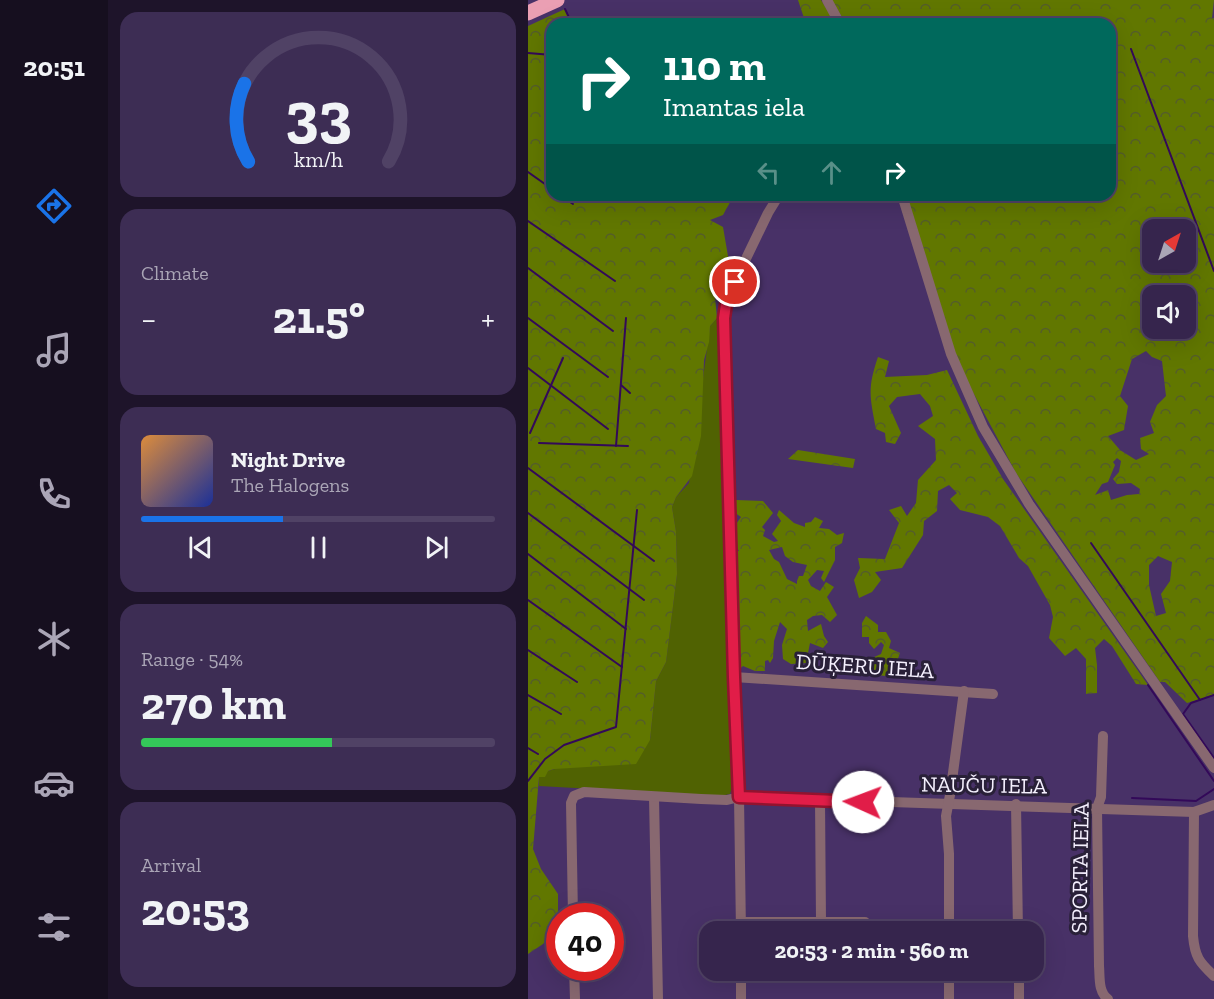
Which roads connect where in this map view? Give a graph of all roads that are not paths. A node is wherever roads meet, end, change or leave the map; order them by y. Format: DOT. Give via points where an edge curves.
graph roads {
  1 [pos="557,0"];
  2 [pos="827,0"];
  3 [pos="528,13"];
  4 [pos="837,18"];
  5 [pos="775,201"];
  6 [pos="904,201"];
  7 [pos="734,677"];
  8 [pos="964,691"];
  9 [pos="993,694"];
  10 [pos="1103,736"];
  11 [pos="1214,768"];
  12 [pos="654,797"];
  13 [pos="739,797"];
  14 [pos="820,800"];
  15 [pos="1016,804"];
  16 [pos="949,805"];
  17 [pos="1214,805"];
  18 [pos="1097,808"];
  19 [pos="1194,812"];
  20 [pos="573,903"];
  21 [pos="741,921"];
  22 [pos="821,921"];
  23 [pos="949,921"];
  24 [pos="1018,921"];
  25 [pos="1214,976"];
  26 [pos="574,981"];
  27 [pos="741,981"];
  28 [pos="949,981"];
  29 [pos="1018,981"];
  30 [pos="1104,998"];
  31 [pos="575,999"];
  32 [pos="658,999"];
  33 [pos="741,999"];
  34 [pos="949,999"];
  35 [pos="1019,999"];
  1 -- 3 [label="highway"];
  2 -- 4 [label="street"];
  5 -- 7 [label="street" via="727,298 724,318"];
  6 -- 11 [label="street" via="951,354 983,428 1029,504"];
  7 -- 8 [label="street, DŪĶERU IELA"];
  7 -- 13 [label="street"];
  8 -- 9 [label="street, DŪĶERU IELA"];
  8 -- 16 [label="street"];
  10 -- 18 [label="street, SPORTA IELA"];
  12 -- 13 [label="street, NAUČU IELA"];
  12 -- 20 [label="street, NAUČU IELA" via="584,792 574,796"];
  12 -- 32 [label="street"];
  13 -- 14 [label="street, NAUČU IELA"];
  13 -- 21 [label="street"];
  14 -- 16 [label="street, NAUČU IELA"];
  14 -- 22 [label="street"];
  15 -- 16 [label="street, NAUČU IELA"];
  15 -- 18 [label="street, NAUČU IELA"];
  15 -- 24 [label="street"];
  16 -- 23 [label="street"];
  17 -- 19 [label="street, NAUČU IELA"];
  18 -- 19 [label="street, NAUČU IELA"];
  18 -- 30 [label="street, SPORTA IELA" via="1099,966"];
  19 -- 25 [label="street" via="1192,936 1195,955"];
  26 -- 31 [label="street"];
  27 -- 33 [label="street"];
  28 -- 34 [label="street"];
  29 -- 35 [label="street"];
}
